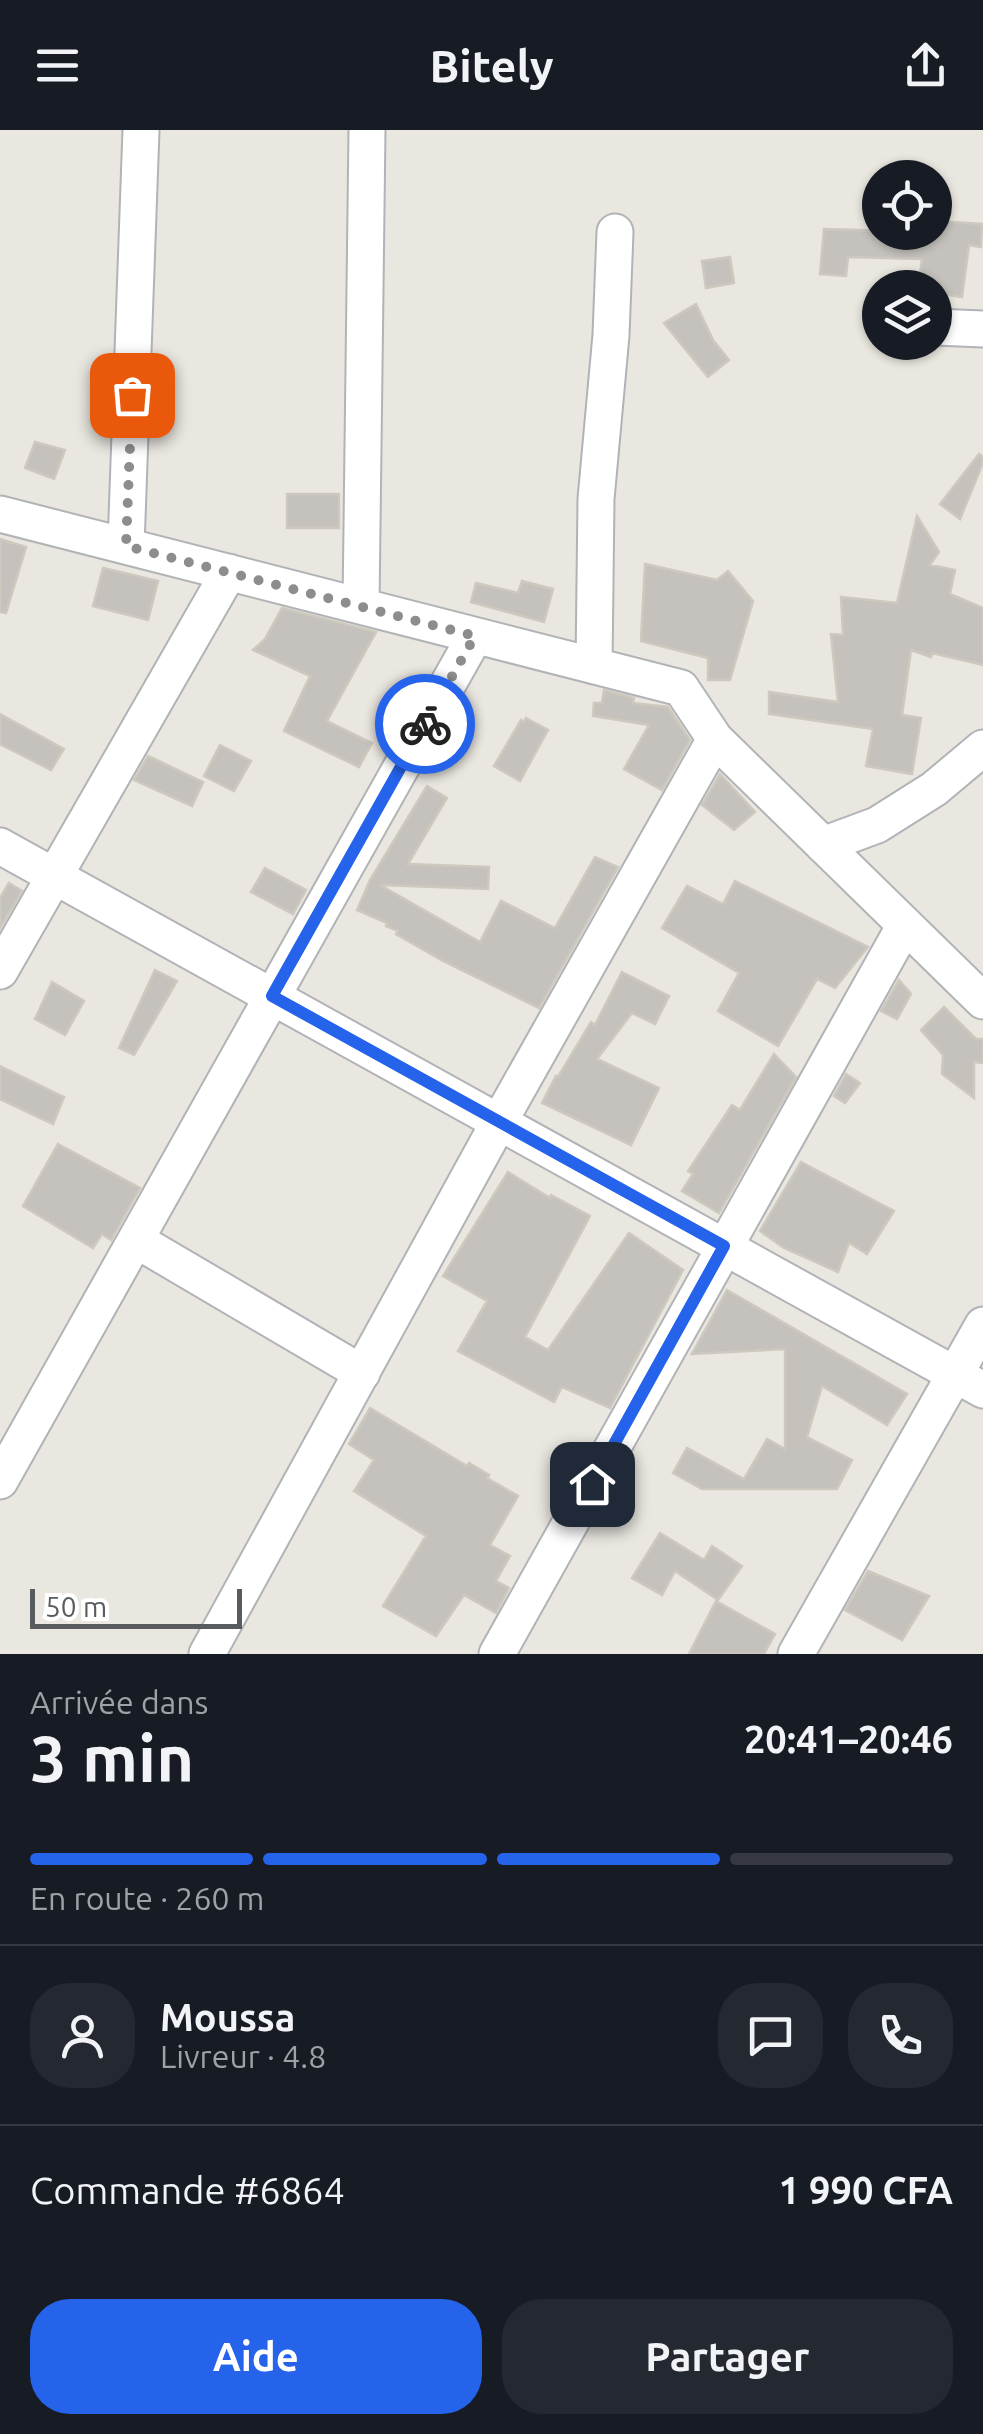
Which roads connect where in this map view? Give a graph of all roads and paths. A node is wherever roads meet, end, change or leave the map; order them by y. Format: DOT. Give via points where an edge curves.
graph roads {
  1 [pos="141,130"];
  2 [pos="367,130"];
  3 [pos="615,232"];
  4 [pos="952,328"];
  5 [pos="983,329"];
  6 [pos="0,514"];
  7 [pos="126,546"];
  8 [pos="229,572"];
  9 [pos="361,606"];
  10 [pos="475,636"];
  11 [pos="594,666"];
  12 [pos="715,739"];
  13 [pos="983,748"];
  14 [pos="824,845"];
  15 [pos="0,846"];
  16 [pos="55,876"];
  17 [pos="905,925"];
  18 [pos="0,971"];
  19 [pos="272,996"];
  20 [pos="983,1001"];
  21 [pos="500,1122"];
  22 [pos="136,1240"];
  23 [pos="724,1246"];
  24 [pos="983,1325"];
  25 [pos="362,1373"];
  26 [pos="969,1382"];
  27 [pos="0,1481"];
  28 [pos="207,1654"];
  29 [pos="498,1654"];
  30 [pos="796,1654"];
  1 -- 7 [label="street"];
  2 -- 9 [label="street"];
  3 -- 11 [label="street" via="596,500"];
  4 -- 5 [label="street"];
  6 -- 7 [label="street"];
  7 -- 8 [label="street"];
  8 -- 9 [label="street"];
  8 -- 16 [label="street"];
  9 -- 10 [label="street"];
  10 -- 11 [label="street"];
  10 -- 19 [label="street"];
  11 -- 12 [label="street" via="681,688"];
  12 -- 14 [label="street"];
  12 -- 21 [label="street"];
  13 -- 14 [label="street" via="934,790 876,825"];
  14 -- 17 [label="street"];
  15 -- 16 [label="street"];
  16 -- 18 [label="street"];
  16 -- 19 [label="street"];
  17 -- 20 [label="street"];
  17 -- 23 [label="street"];
  19 -- 21 [label="street"];
  19 -- 22 [label="street"];
  21 -- 23 [label="street"];
  21 -- 25 [label="street"];
  22 -- 25 [label="street"];
  22 -- 27 [label="street"];
  23 -- 26 [label="street"];
  23 -- 29 [label="street"];
  24 -- 26 [label="street"];
  25 -- 28 [label="street"];
  26 -- 30 [label="street"];
}
